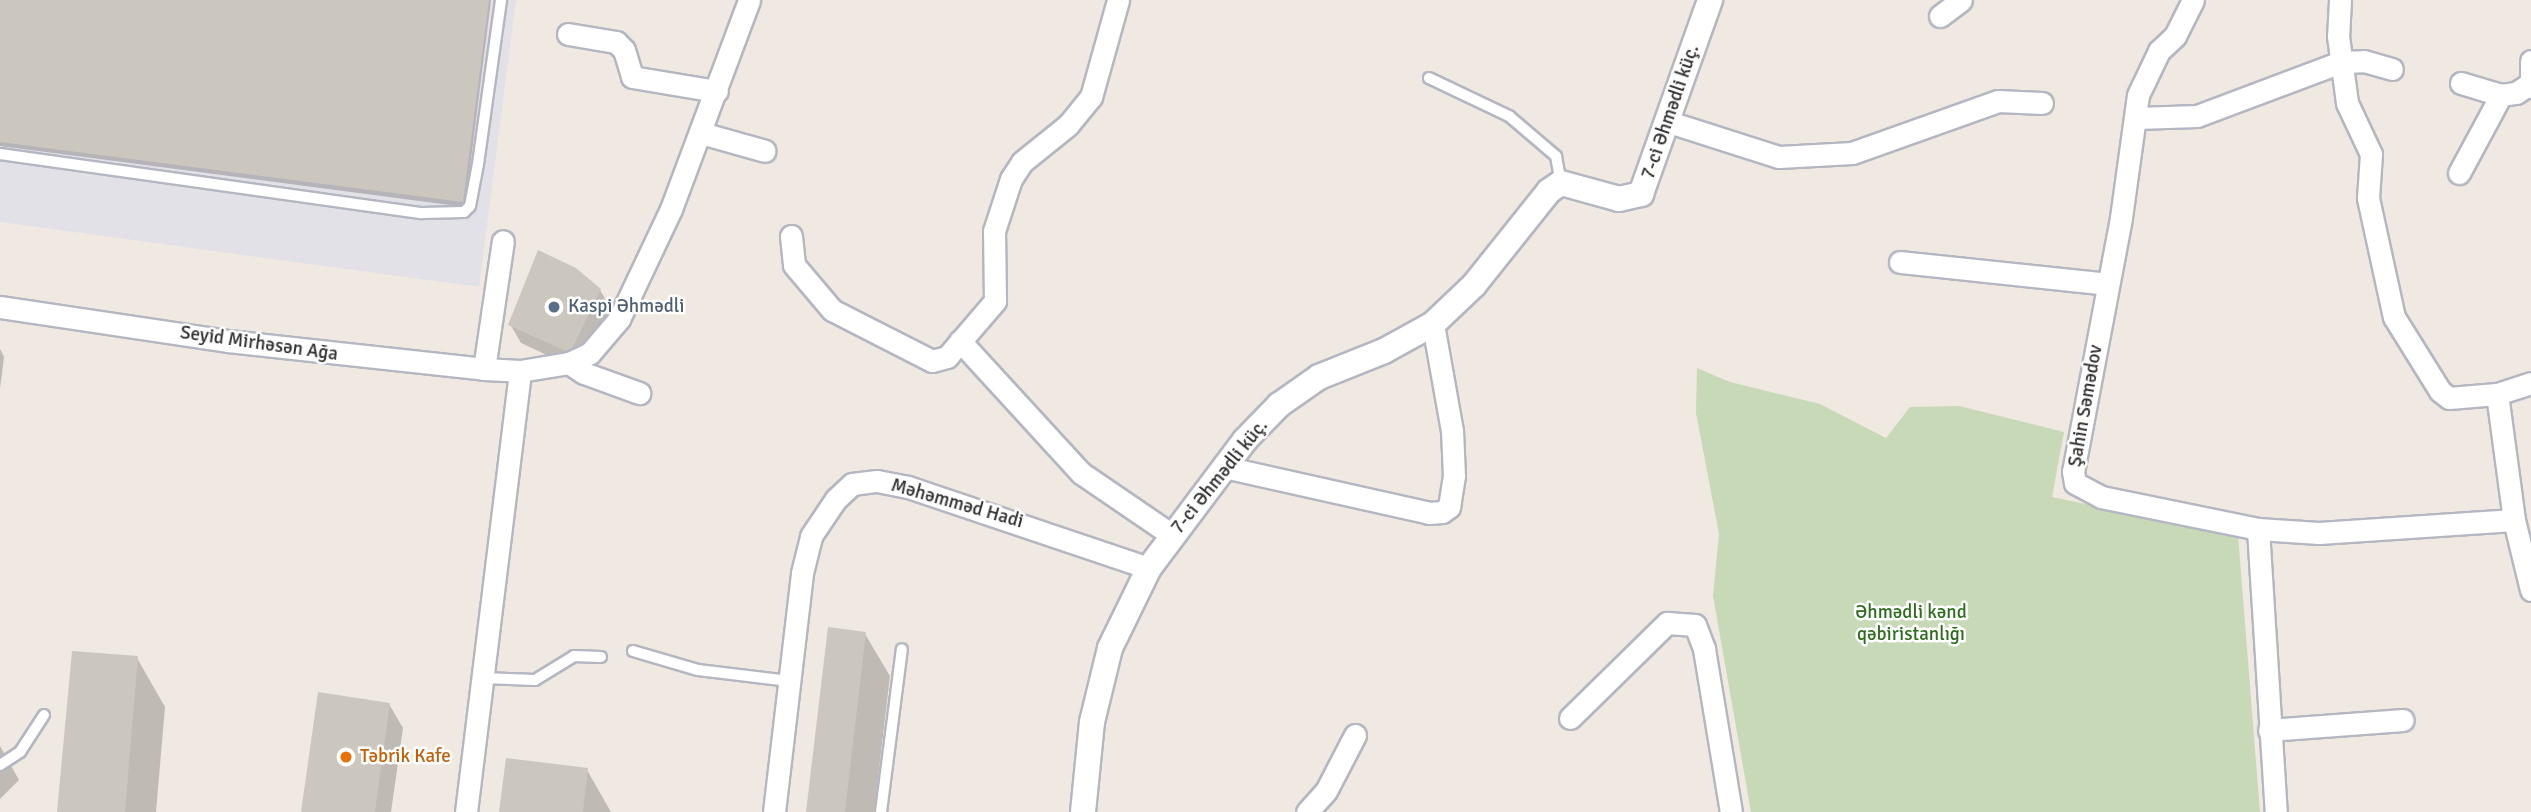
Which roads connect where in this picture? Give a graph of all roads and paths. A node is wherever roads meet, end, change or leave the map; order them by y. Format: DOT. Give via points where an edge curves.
graph roads {
  1 [pos="501,0"];
  2 [pos="750,0"];
  3 [pos="1118,0"];
  4 [pos="1710,0"];
  5 [pos="1961,0"];
  6 [pos="2193,0"];
  7 [pos="2340,0"];
  8 [pos="1940,16"];
  9 [pos="568,34"];
  10 [pos="2531,61"];
  11 [pos="2341,62"];
  12 [pos="2392,69"];
  13 [pos="1429,78"];
  14 [pos="2461,83"];
  15 [pos="2529,86"];
  16 [pos="717,91"];
  17 [pos="2501,95"];
  18 [pos="2042,103"];
  19 [pos="2137,118"];
  20 [pos="1669,122"];
  21 [pos="701,133"];
  22 [pos="765,151"];
  23 [pos="0,154"];
  24 [pos="2459,173"];
  25 [pos="1561,183"];
  26 [pos="792,236"];
  27 [pos="503,241"];
  28 [pos="1900,262"];
  29 [pos="2108,284"];
  30 [pos="0,307"];
  31 [pos="1433,324"];
  32 [pos="960,341"];
  33 [pos="569,363"];
  34 [pos="484,369"];
  35 [pos="520,371"];
  36 [pos="2531,383"];
  37 [pos="639,393"];
  38 [pos="2497,394"];
  39 [pos="1224,467"];
  40 [pos="2514,520"];
  41 [pos="2258,529"];
  42 [pos="1172,535"];
  43 [pos="1149,568"];
  44 [pos="2531,590"];
  45 [pos="902,649"];
  46 [pos="633,651"];
  47 [pos="601,657"];
  48 [pos="483,678"];
  49 [pos="789,681"];
  50 [pos="44,715"];
  51 [pos="1570,718"];
  52 [pos="2403,720"];
  53 [pos="2269,730"];
  54 [pos="1355,735"];
  55 [pos="0,765"];
  56 [pos="466,812"];
  57 [pos="774,812"];
  58 [pos="881,812"];
  59 [pos="1083,812"];
  60 [pos="1307,812"];
  61 [pos="1731,812"];
  62 [pos="2276,812"];
  1 -- 23 [label="lane" via="478,164 470,206 464,212 422,213"];
  2 -- 16 [label="street, Seyid Mirhəsən Ağa"];
  3 -- 32 [label="street" via="1091,97 1011,178 994,231 995,301"];
  4 -- 20 [label="street, 7-ci Əhmədli küç."];
  5 -- 8 [label="street"];
  6 -- 19 [label="street, Şahin Səmədov" via="2175,36 2149,69 2138,94"];
  7 -- 11 [label="street"];
  9 -- 16 [label="street" via="616,42 624,50 632,76"];
  10 -- 15 [label="street"];
  11 -- 12 [label="street" via="2364,61"];
  11 -- 19 [label="street" via="2210,112"];
  11 -- 38 [label="street" via="2350,114 2371,154 2368,198 2394,317 2440,391 2460,401"];
  13 -- 25 [label="lane" via="1509,116 1556,156"];
  14 -- 17 [label="street"];
  15 -- 17 [label="street"];
  16 -- 21 [label="street, Seyid Mirhəsən Ağa"];
  17 -- 24 [label="street"];
  18 -- 20 [label="street" via="1998,101 1852,153 1779,157"];
  19 -- 29 [label="street, Şahin Səmədov"];
  20 -- 25 [label="street, 7-ci Əhmədli küç." via="1641,194 1619,199"];
  21 -- 22 [label="street"];
  21 -- 33 [label="street, Seyid Mirhəsən Ağa" via="619,319 590,353"];
  25 -- 31 [label="street, 7-ci Əhmədli küç." via="1549,191 1474,285"];
  26 -- 32 [label="street" via="794,265 832,310 932,361 947,356"];
  27 -- 34 [label="street"];
  28 -- 29 [label="street"];
  29 -- 41 [label="street, Şahin Səmədov" via="2073,471 2075,483 2101,497"];
  30 -- 34 [label="street, Seyid Mirhəsən Ağa" via="296,349"];
  31 -- 39 [label="street, 7-ci Əhmədli küç." via="1384,351 1319,377 1279,405"];
  31 -- 39 [label="street" via="1452,431 1450,507 1429,513"];
  32 -- 42 [label="street" via="1082,473"];
  33 -- 35 [label="street, Seyid Mirhəsən Ağa"];
  33 -- 37 [label="street"];
  34 -- 35 [label="street, Seyid Mirhəsən Ağa"];
  35 -- 48 [label="street"];
  36 -- 38 [label="street"];
  38 -- 40 [label="street"];
  39 -- 42 [label="street, 7-ci Əhmədli küç."];
  40 -- 41 [label="street" via="2319,533"];
  40 -- 44 [label="street"];
  41 -- 53 [label="street"];
  42 -- 43 [label="street, 7-ci Əhmədli küç."];
  43 -- 49 [label="street, Məhəmməd Hadi" via="908,487 877,481 852,484 811,536"];
  43 -- 59 [label="street, 7-ci Əhmədli küç." via="1110,648 1092,722"];
  45 -- 58 [label="lane"];
  46 -- 49 [label="lane" via="698,670"];
  47 -- 48 [label="lane" via="574,656 535,680"];
  48 -- 56 [label="street"];
  49 -- 57 [label="street, Məhəmməd Hadi"];
  50 -- 55 [label="lane" via="19,752"];
  51 -- 61 [label="street" via="1667,623 1695,625 1704,649"];
  52 -- 53 [label="street"];
  53 -- 62 [label="street"];
  54 -- 60 [label="street" via="1326,791"];
}
